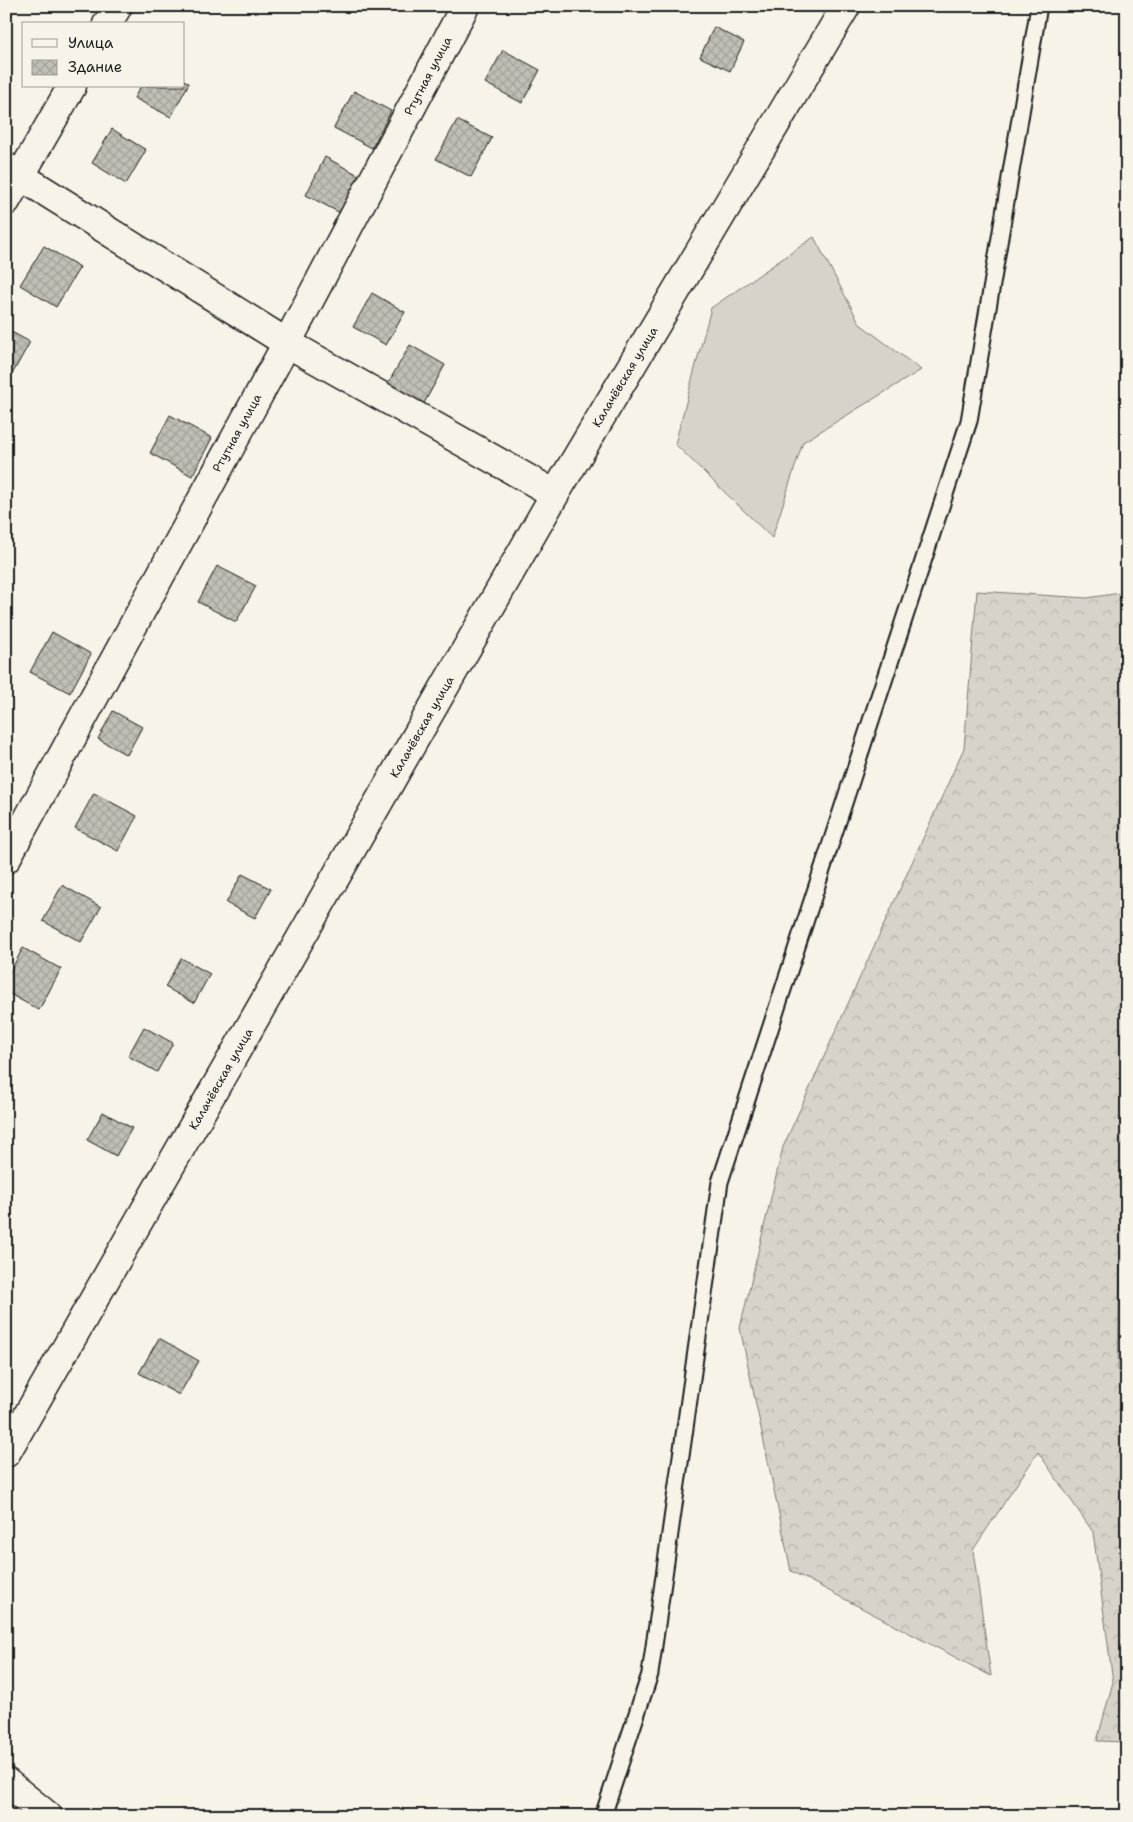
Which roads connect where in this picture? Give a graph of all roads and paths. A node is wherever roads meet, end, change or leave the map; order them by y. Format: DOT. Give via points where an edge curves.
graph roads {
  1 [pos="118,6"];
  2 [pos="465,6"];
  3 [pos="846,6"];
  4 [pos="1039,6"];
  5 [pos="109,22"];
  6 [pos="71,88"];
  7 [pos="13,171"];
  8 [pos="6,201"];
  9 [pos="287,343"];
  10 [pos="556,494"];
  11 [pos="6,859"];
  12 [pos="6,1453"];
  13 [pos="6,1782"];
  14 [pos="48,1816"];
  15 [pos="603,1816"];
  1 -- 5 [label="street"];
  2 -- 9 [label="street, Ртутная улица"];
  3 -- 10 [label="street, Калачёвская улица"];
  4 -- 15 [label="lane" via="969,421 720,1182 650,1674"];
  6 -- 7 [label="street"];
  7 -- 8 [label="street"];
  7 -- 9 [label="street"];
  9 -- 10 [label="street"];
  9 -- 11 [label="street, Ртутная улица"];
  10 -- 12 [label="street, Калачёвская улица"];
  13 -- 14 [label="street"];
}
